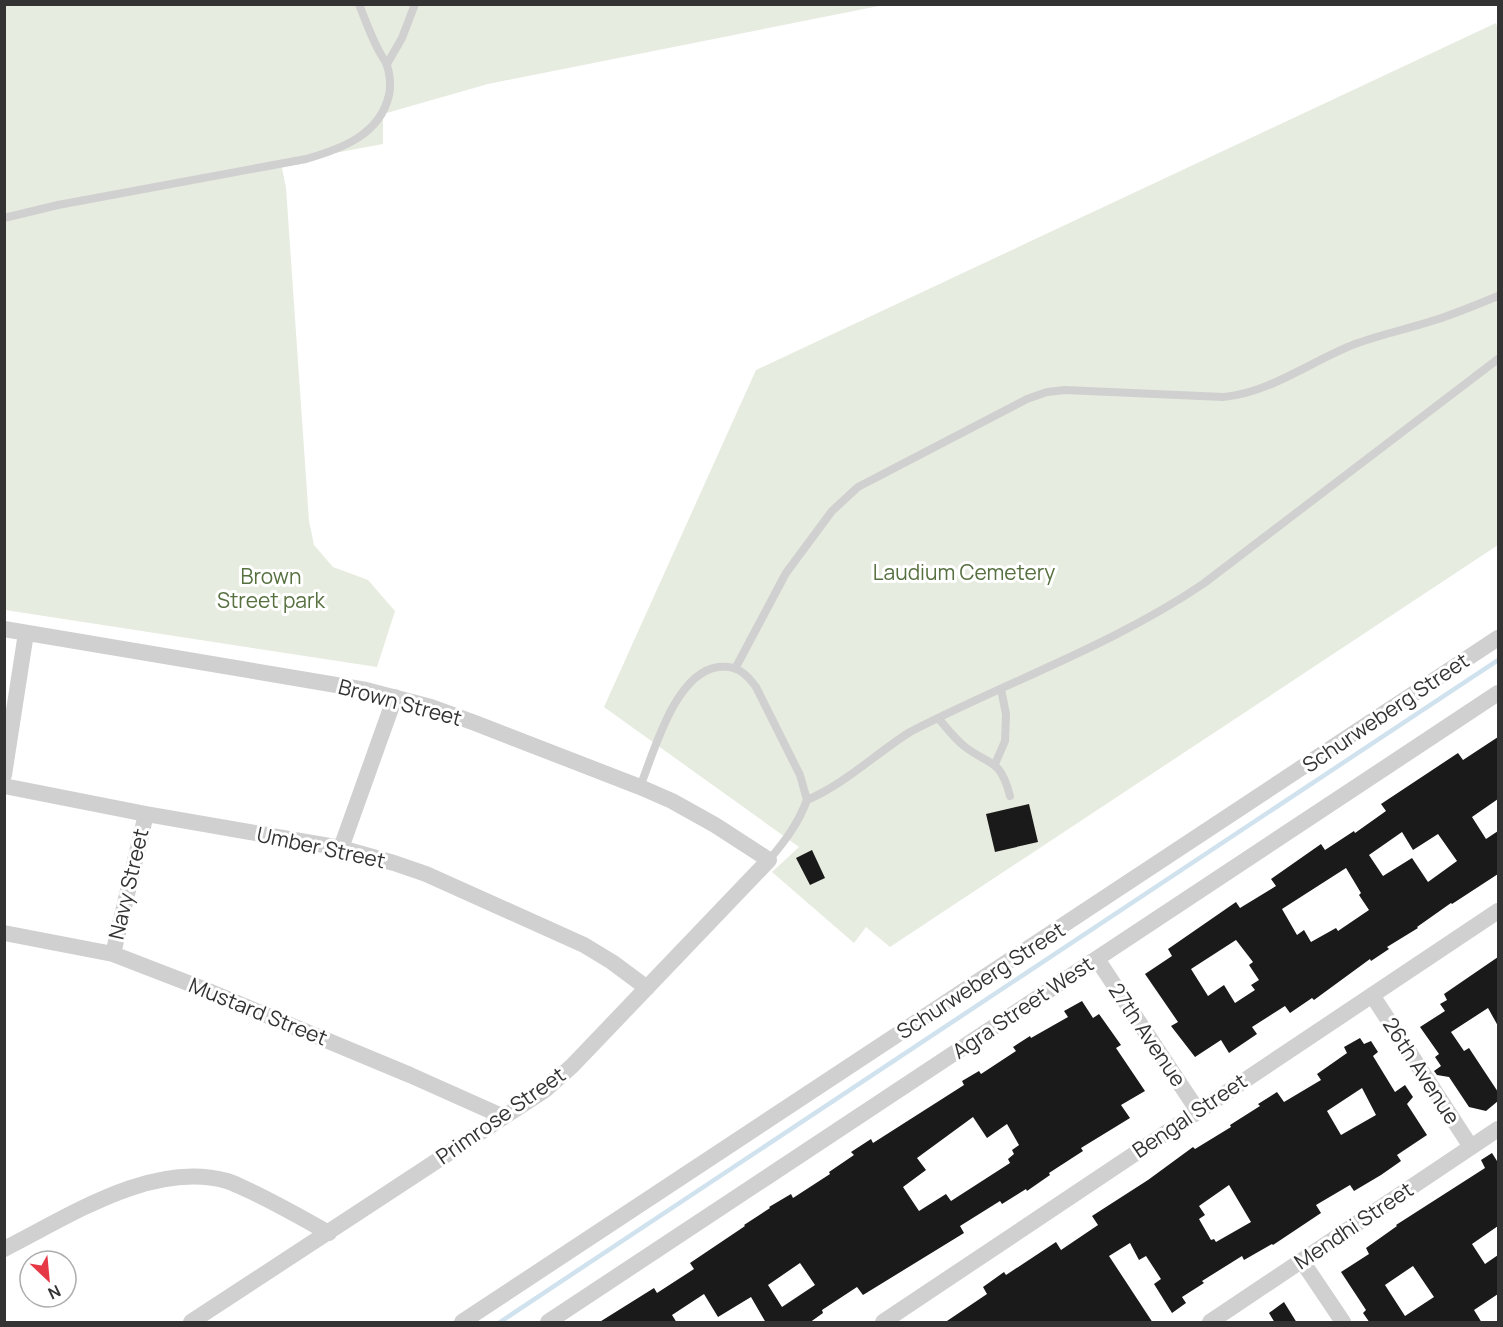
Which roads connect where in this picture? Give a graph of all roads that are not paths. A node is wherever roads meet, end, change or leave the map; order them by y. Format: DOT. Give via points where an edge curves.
graph roads {
  1 [pos="359,4"];
  2 [pos="415,4"];
  3 [pos="387,64"];
  4 [pos="4,218"];
  5 [pos="1498,296"];
  6 [pos="1498,359"];
  7 [pos="4,629"];
  8 [pos="26,633"];
  9 [pos="1498,638"];
  10 [pos="736,667"];
  11 [pos="1001,688"];
  12 [pos="1498,693"];
  13 [pos="395,697"];
  14 [pos="938,718"];
  15 [pos="995,764"];
  16 [pos="4,775"];
  17 [pos="4,786"];
  18 [pos="640,787"];
  19 [pos="1010,796"];
  20 [pos="807,800"];
  21 [pos="146,814"];
  22 [pos="341,848"];
  23 [pos="769,860"];
  24 [pos="1498,911"];
  25 [pos="4,933"];
  26 [pos="113,954"];
  27 [pos="1097,959"];
  28 [pos="647,988"];
  29 [pos="1372,995"];
  30 [pos="1198,1111"];
  31 [pos="504,1117"];
  32 [pos="1498,1130"];
  33 [pos="1471,1147"];
  34 [pos="329,1233"];
  35 [pos="4,1249"];
  36 [pos="1302,1261"];
  37 [pos="191,1323"];
  38 [pos="462,1323"];
  39 [pos="548,1323"];
  40 [pos="883,1323"];
  41 [pos="1210,1323"];
  42 [pos="1342,1323"];
  1 -- 3 [label="lane"];
  2 -- 3 [label="lane"];
  3 -- 4 [label="lane" via="390,90 382,114 373,127 340,148"];
  5 -- 10 [label="lane" via="1321,358 1243,396 1065,390 1027,399 858,487 832,511 786,573"];
  6 -- 11 [label="lane" via="1175,603"];
  7 -- 8 [label="street, Brown Street"];
  8 -- 13 [label="street, Brown Street"];
  8 -- 16 [label="street"];
  9 -- 38 [label="street, Schurweberg Street"];
  10 -- 18 [label="lane" via="714,668 686,686 669,715"];
  10 -- 20 [label="lane" via="756,687 800,775"];
  11 -- 14 [label="lane"];
  11 -- 15 [label="lane" via="1006,714 1005,741"];
  12 -- 27 [label="street, Agra Street West"];
  13 -- 18 [label="street, Brown Street" via="475,723"];
  13 -- 22 [label="street"];
  14 -- 15 [label="lane" via="964,746"];
  14 -- 20 [label="lane" via="884,748 843,781"];
  15 -- 19 [label="lane"];
  17 -- 21 [label="street, Umber Street"];
  18 -- 23 [label="street, Brown Street" via="715,825"];
  20 -- 23 [label="lane, Primrose Street" via="788,838"];
  21 -- 22 [label="street, Umber Street"];
  21 -- 26 [label="street, Navy Street"];
  22 -- 28 [label="street, Umber Street" via="426,874 550,929 612,962"];
  23 -- 28 [label="street, Primrose Street"];
  24 -- 29 [label="street, Bengal Street"];
  25 -- 26 [label="street, Mustard Street"];
  26 -- 31 [label="street, Mustard Street"];
  27 -- 30 [label="street, 27th Avenue"];
  27 -- 39 [label="street, Agra Street West"];
  28 -- 31 [label="street, Primrose Street" via="573,1065 545,1090"];
  29 -- 30 [label="street, Bengal Street"];
  29 -- 33 [label="street, 26th Avenue"];
  30 -- 40 [label="street, Bengal Street"];
  31 -- 34 [label="street, Primrose Street"];
  32 -- 33 [label="street, Mendhi Street"];
  33 -- 36 [label="street, Mendhi Street"];
  34 -- 35 [label="street" via="227,1181 178,1177 107,1198"];
  34 -- 37 [label="street, Primrose Street"];
  36 -- 41 [label="street, Mendhi Street"];
  36 -- 42 [label="street"];
}
